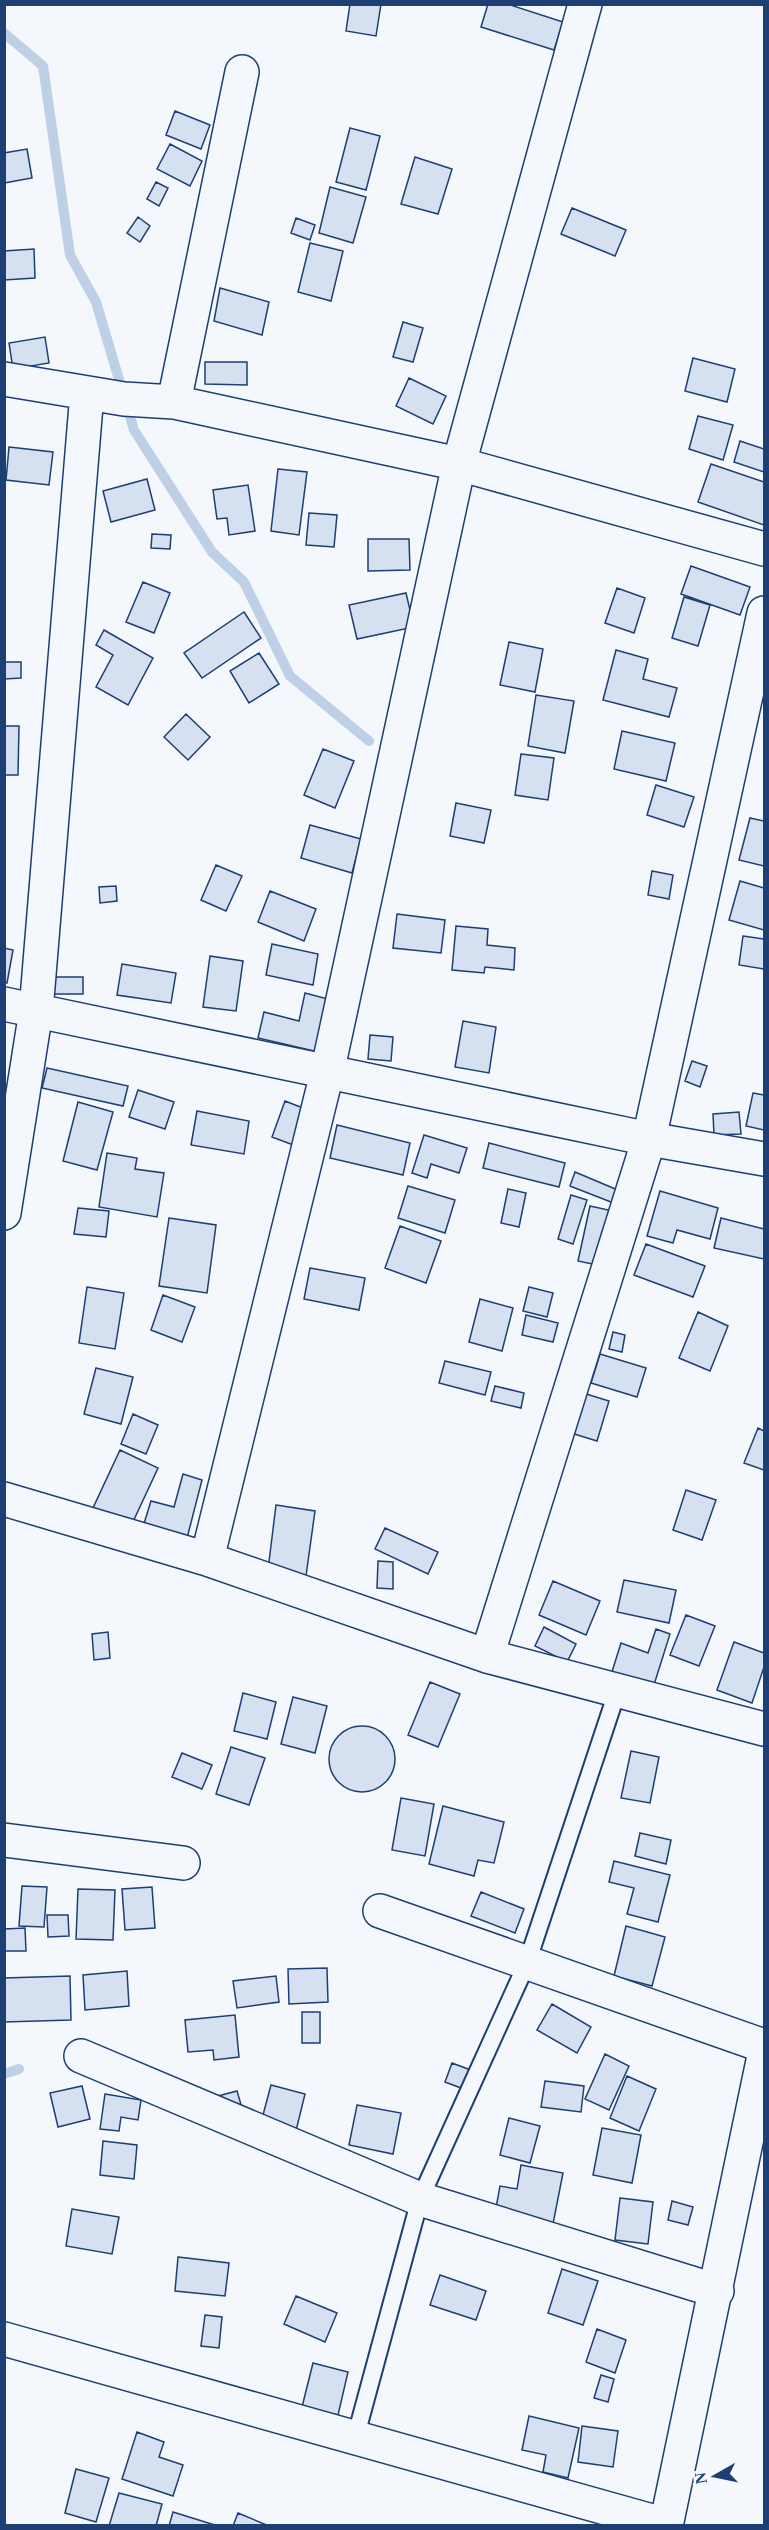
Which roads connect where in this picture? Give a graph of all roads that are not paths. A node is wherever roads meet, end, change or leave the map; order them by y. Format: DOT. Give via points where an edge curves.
graph roads {
  1 [pos="585,4"];
  2 [pos="242,72"];
  3 [pos="4,380"];
  4 [pos="87,393"];
  5 [pos="174,402"];
  6 [pos="459,464"];
  7 [pos="765,549"];
  8 [pos="765,613"];
  9 [pos="4,1004"];
  10 [pos="36,1011"];
  11 [pos="327,1073"];
  12 [pos="649,1139"];
  13 [pos="765,1159"];
  14 [pos="4,1213"];
  15 [pos="4,1499"];
  16 [pos="207,1559"];
  17 [pos="487,1656"];
  18 [pos="617,1692"];
  19 [pos="765,1729"];
  20 [pos="4,1840"];
  21 [pos="183,1863"];
  22 [pos="380,1911"];
  23 [pos="527,1963"];
  24 [pos="765,2046"];
  25 [pos="81,2056"];
  26 [pos="765,2056"];
  27 [pos="420,2199"];
  28 [pos="717,2291"];
  29 [pos="4,2339"];
  30 [pos="356,2439"];
  31 [pos="666,2525"];
  1 -- 6 [label="street"];
  2 -- 5 [label="street"];
  3 -- 4 [label="street"];
  4 -- 5 [label="street"];
  4 -- 10 [label="street"];
  5 -- 6 [label="street"];
  6 -- 7 [label="street"];
  6 -- 11 [label="street"];
  8 -- 12 [label="street"];
  9 -- 10 [label="street"];
  10 -- 11 [label="street"];
  10 -- 14 [label="street"];
  11 -- 12 [label="street"];
  11 -- 16 [label="street"];
  12 -- 13 [label="street"];
  12 -- 17 [label="street"];
  15 -- 16 [label="street"];
  16 -- 17 [label="street"];
  17 -- 18 [label="street"];
  18 -- 19 [label="street"];
  18 -- 23 [label="lane"];
  20 -- 21 [label="street"];
  22 -- 23 [label="street"];
  23 -- 24 [label="street"];
  23 -- 27 [label="lane"];
  25 -- 27 [label="street"];
  26 -- 28 [label="street"];
  27 -- 28 [label="street"];
  27 -- 30 [label="lane"];
  28 -- 31 [label="street"];
  29 -- 30 [label="street"];
  30 -- 31 [label="street"];
}
